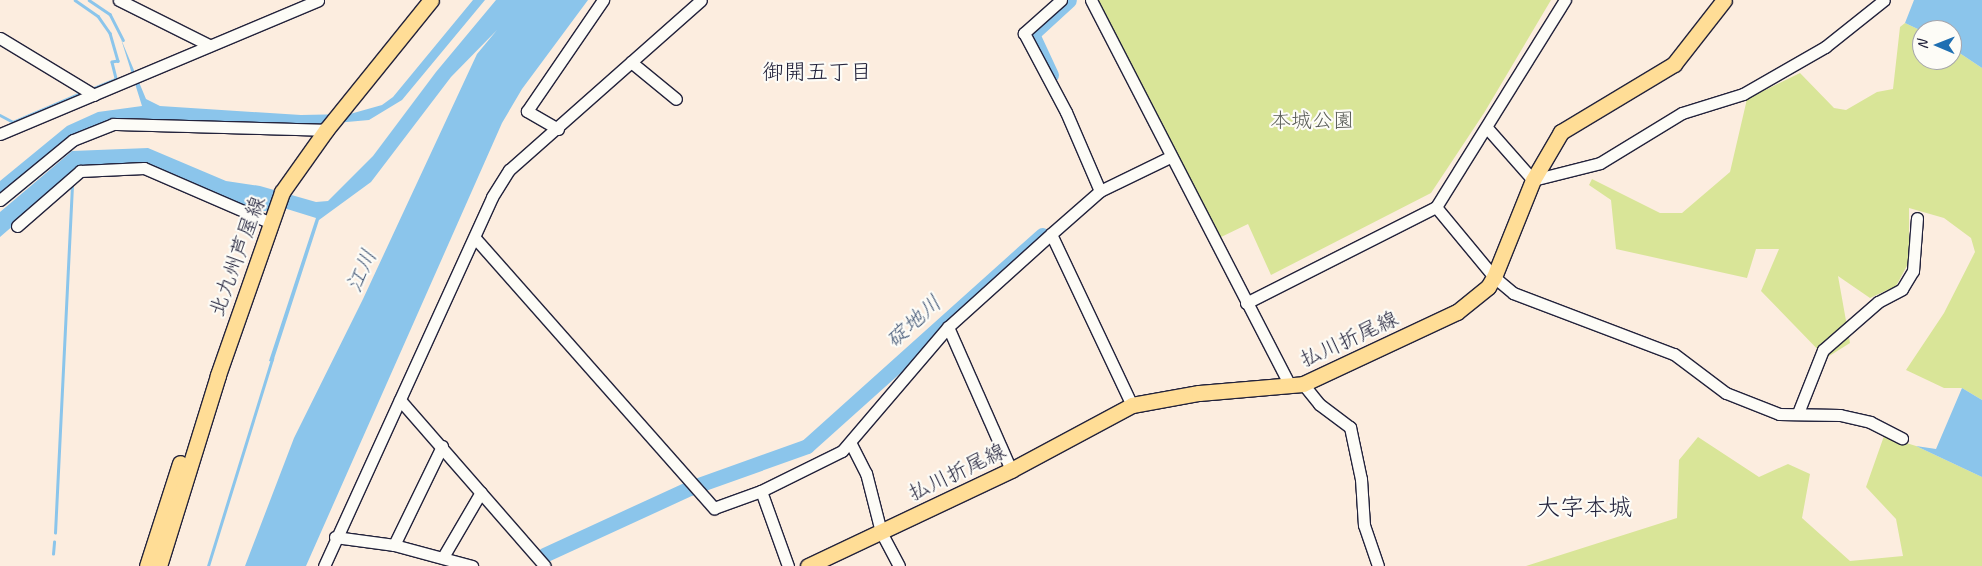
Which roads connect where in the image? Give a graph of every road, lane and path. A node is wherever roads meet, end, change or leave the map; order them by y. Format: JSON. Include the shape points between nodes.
{"nodes":[{"id":1,"x":119,"y":0,"type":"edge"},
{"id":2,"x":318,"y":0,"type":"edge"},
{"id":3,"x":418,"y":0,"type":"edge"},
{"id":4,"x":431,"y":0,"type":"edge"},
{"id":5,"x":603,"y":0,"type":"edge"},
{"id":6,"x":701,"y":0,"type":"edge"},
{"id":7,"x":1061,"y":0,"type":"edge"},
{"id":8,"x":1091,"y":0,"type":"edge"},
{"id":9,"x":1565,"y":0,"type":"edge"},
{"id":10,"x":1724,"y":0,"type":"edge"},
{"id":11,"x":1884,"y":0,"type":"edge"},
{"id":12,"x":0,"y":38,"type":"edge"},
{"id":13,"x":209,"y":45,"type":"junction"},
{"id":14,"x":631,"y":62,"type":"junction"},
{"id":15,"x":94,"y":95,"type":"junction"},
{"id":16,"x":676,"y":99,"type":"dead end"},
{"id":17,"x":558,"y":129,"type":"junction"},
{"id":18,"x":1488,"y":129,"type":"junction"},
{"id":19,"x":320,"y":131,"type":"junction"},
{"id":20,"x":0,"y":134,"type":"edge"},
{"id":21,"x":1170,"y":157,"type":"junction"},
{"id":22,"x":1533,"y":180,"type":"junction"},
{"id":23,"x":1100,"y":190,"type":"junction"},
{"id":24,"x":0,"y":200,"type":"edge"},
{"id":25,"x":1436,"y":207,"type":"junction"},
{"id":26,"x":1917,"y":218,"type":"dead end"},
{"id":27,"x":265,"y":219,"type":"junction"},
{"id":28,"x":17,"y":226,"type":"dead end"},
{"id":29,"x":1051,"y":234,"type":"junction"},
{"id":30,"x":475,"y":238,"type":"junction"},
{"id":31,"x":1494,"y":277,"type":"junction"},
{"id":32,"x":1246,"y":303,"type":"junction"},
{"id":33,"x":948,"y":327,"type":"junction"},
{"id":34,"x":1297,"y":385,"type":"junction"},
{"id":35,"x":400,"y":400,"type":"junction"},
{"id":36,"x":1132,"y":405,"type":"junction"},
{"id":37,"x":1798,"y":413,"type":"junction"},
{"id":38,"x":1902,"y":438,"type":"dead end"},
{"id":39,"x":851,"y":444,"type":"junction"},
{"id":40,"x":442,"y":446,"type":"junction"},
{"id":41,"x":1011,"y":470,"type":"junction"},
{"id":42,"x":761,"y":491,"type":"junction"},
{"id":43,"x":481,"y":492,"type":"junction"},
{"id":44,"x":881,"y":532,"type":"junction"},
{"id":45,"x":335,"y":537,"type":"junction"},
{"id":46,"x":394,"y":545,"type":"junction"},
{"id":47,"x":443,"y":557,"type":"junction"},
{"id":48,"x":147,"y":566,"type":"edge"},
{"id":49,"x":159,"y":566,"type":"edge"},
{"id":50,"x":324,"y":566,"type":"edge"},
{"id":51,"x":472,"y":566,"type":"edge"},
{"id":52,"x":544,"y":566,"type":"edge"},
{"id":53,"x":788,"y":566,"type":"edge"},
{"id":54,"x":808,"y":566,"type":"edge"},
{"id":55,"x":900,"y":566,"type":"edge"},
{"id":56,"x":1378,"y":566,"type":"edge"}],
"edges":[{"from":1,"to":13,"type":"street"},
{"from":2,"to":13,"type":"street"},
{"from":3,"to":19,"type":"main road","name":"北九州芦屋線"},
{"from":4,"to":19,"type":"main road","name":"北九州芦屋線"},
{"from":5,"to":17,"type":"street","via":[[527,111]]},
{"from":6,"to":14,"type":"street"},
{"from":7,"to":23,"type":"street","via":[[1024,33],[1066,112]]},
{"from":8,"to":21,"type":"street"},
{"from":9,"to":18,"type":"street"},
{"from":10,"to":22,"type":"main road","name":"払川折尾線","via":[[1674,64],[1561,132]]},
{"from":11,"to":22,"type":"street","via":[[1825,47],[1743,94],[1682,114],[1600,163]]},
{"from":12,"to":15,"type":"street"},
{"from":13,"to":15,"type":"street"},
{"from":14,"to":16,"type":"street"},
{"from":14,"to":17,"type":"street"},
{"from":15,"to":20,"type":"street"},
{"from":17,"to":30,"type":"street","via":[[509,170],[492,197]]},
{"from":18,"to":22,"type":"street"},
{"from":18,"to":25,"type":"street"},
{"from":19,"to":24,"type":"street","via":[[142,122],[113,124],[73,140]]},
{"from":19,"to":27,"type":"main road","name":"北九州芦屋線","via":[[278,190]]},
{"from":21,"to":23,"type":"street"},
{"from":21,"to":32,"type":"street"},
{"from":22,"to":31,"type":"main road","name":"払川折尾線"},
{"from":23,"to":29,"type":"street"},
{"from":25,"to":31,"type":"street"},
{"from":25,"to":32,"type":"street"},
{"from":26,"to":37,"type":"street","via":[[1913,272],[1902,289],[1878,302],[1823,350]]},
{"from":27,"to":28,"type":"street","via":[[144,168],[80,171]]},
{"from":27,"to":48,"type":"main road","name":"北九州芦屋線"},
{"from":27,"to":49,"type":"main road","name":"北九州芦屋線"},
{"from":29,"to":33,"type":"street"},
{"from":29,"to":36,"type":"street"},
{"from":30,"to":35,"type":"street"},
{"from":30,"to":42,"type":"street","via":[[706,504],[714,508]]},
{"from":31,"to":34,"type":"main road","name":"払川折尾線","via":[[1488,287],[1458,312]]},
{"from":31,"to":37,"type":"street","via":[[1513,293],[1674,354],[1726,393],[1779,414]]},
{"from":32,"to":34,"type":"street"},
{"from":33,"to":39,"type":"street"},
{"from":33,"to":41,"type":"street"},
{"from":34,"to":36,"type":"main road","name":"払川折尾線","via":[[1199,393]]},
{"from":34,"to":56,"type":"street","via":[[1350,427],[1361,480],[1364,525]]},
{"from":35,"to":40,"type":"street"},
{"from":35,"to":45,"type":"street"},
{"from":36,"to":41,"type":"main road","name":"払川折尾線"},
{"from":37,"to":38,"type":"street","via":[[1870,422]]},
{"from":39,"to":42,"type":"street","via":[[828,461]]},
{"from":39,"to":44,"type":"street","via":[[866,473]]},
{"from":40,"to":43,"type":"street"},
{"from":40,"to":46,"type":"street"},
{"from":41,"to":44,"type":"main road","name":"払川折尾線"},
{"from":42,"to":53,"type":"street"},
{"from":43,"to":47,"type":"street"},
{"from":43,"to":52,"type":"street"},
{"from":44,"to":54,"type":"main road","name":"払川折尾線"},
{"from":44,"to":55,"type":"street"},
{"from":45,"to":46,"type":"street"},
{"from":45,"to":50,"type":"street"},
{"from":46,"to":47,"type":"street"},
{"from":47,"to":51,"type":"street"}]}
